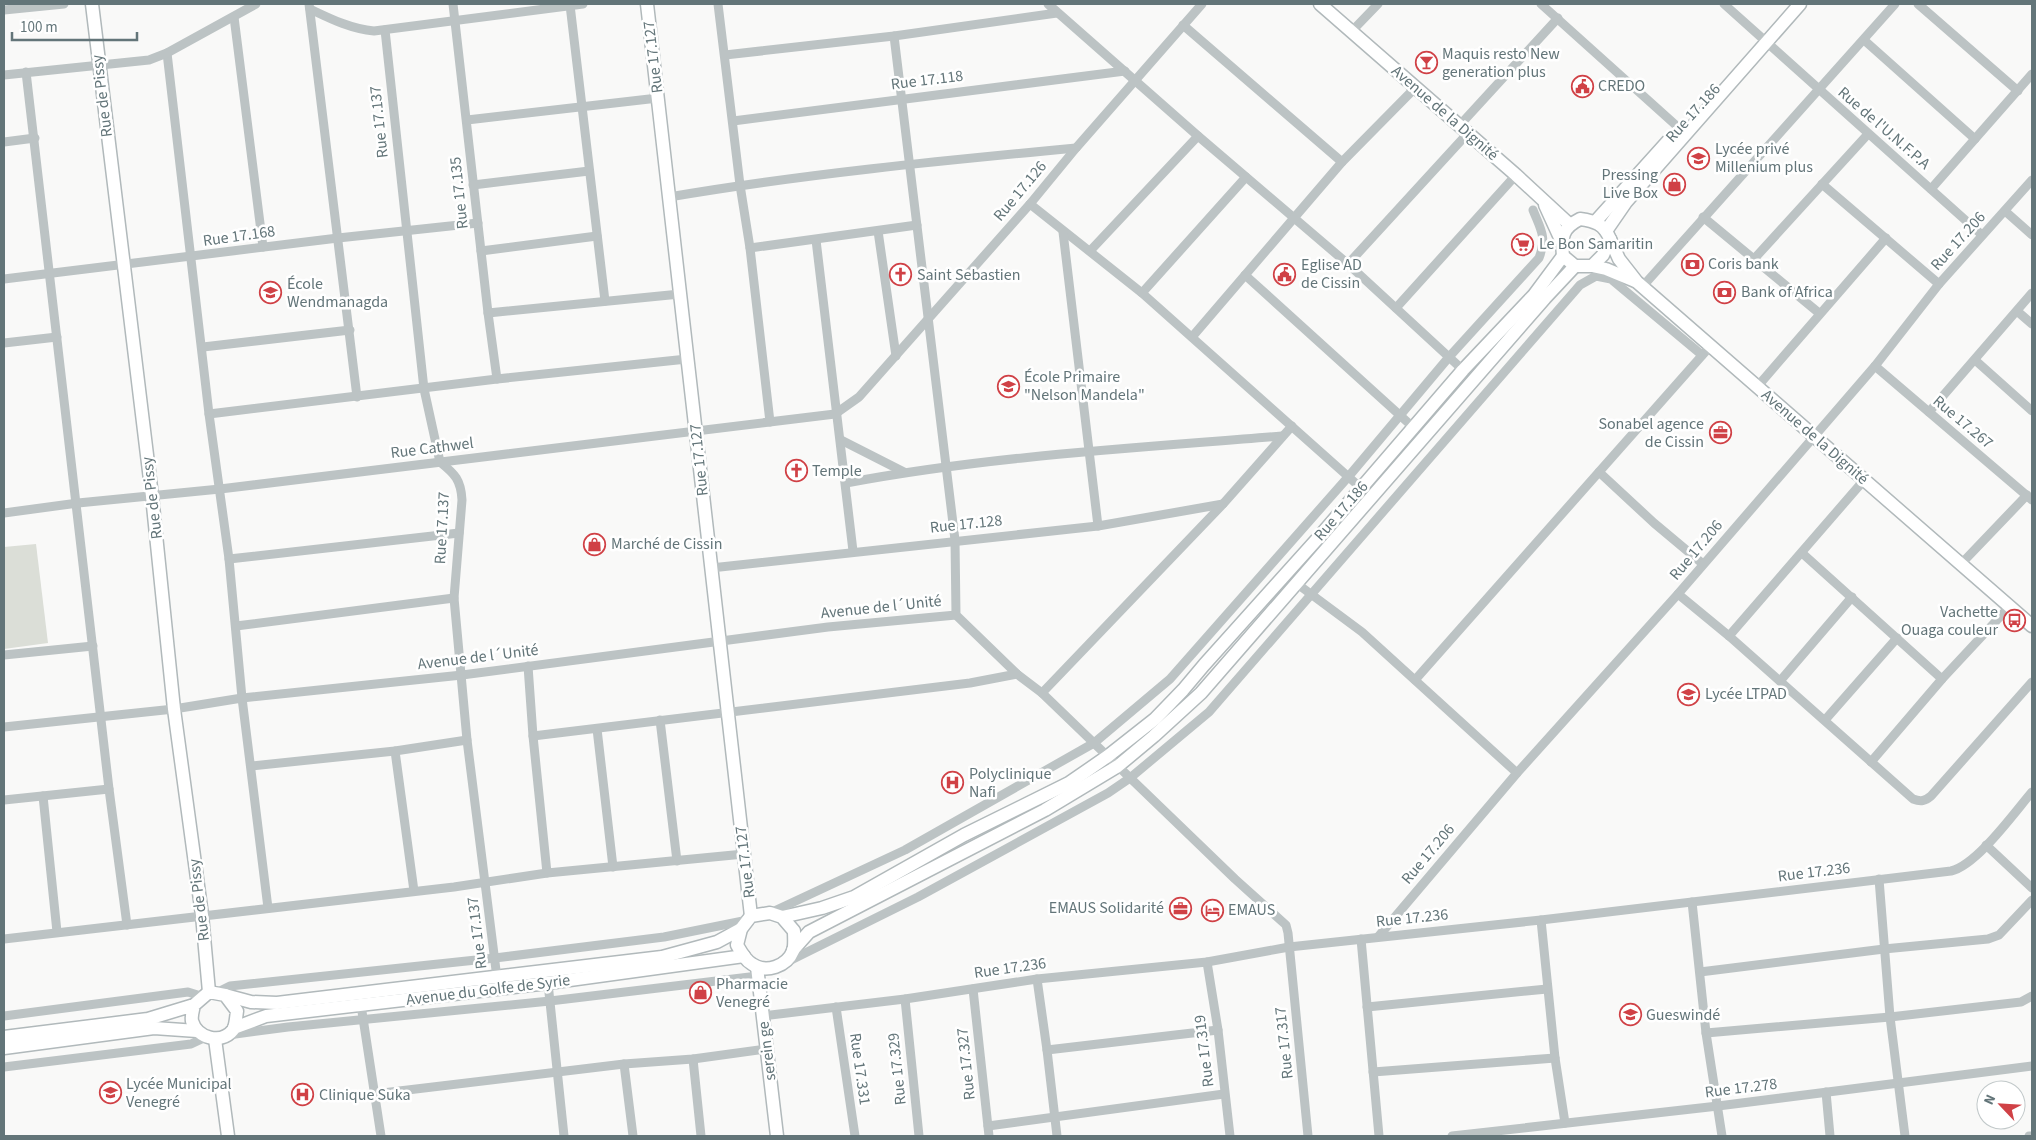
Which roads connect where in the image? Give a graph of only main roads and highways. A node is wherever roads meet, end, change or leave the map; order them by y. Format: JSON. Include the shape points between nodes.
{"nodes":[{"id":1,"x":92,"y":4,"type":"edge"},
{"id":2,"x":647,"y":4,"type":"edge"},
{"id":3,"x":1320,"y":4,"type":"edge"},
{"id":4,"x":1789,"y":4,"type":"edge"},
{"id":5,"x":1800,"y":4,"type":"edge"},
{"id":6,"x":1764,"y":38,"type":"junction"},
{"id":7,"x":1542,"y":198,"type":"junction"},
{"id":8,"x":1596,"y":221,"type":"junction"},
{"id":9,"x":1569,"y":224,"type":"junction"},
{"id":10,"x":1608,"y":235,"type":"junction"},
{"id":11,"x":1561,"y":240,"type":"junction"},
{"id":12,"x":1563,"y":256,"type":"junction"},
{"id":13,"x":1575,"y":266,"type":"junction"},
{"id":14,"x":1592,"y":266,"type":"junction"},
{"id":15,"x":1640,"y":284,"type":"junction"},
{"id":16,"x":2032,"y":626,"type":"edge"},
{"id":17,"x":776,"y":915,"type":"junction"},
{"id":18,"x":746,"y":922,"type":"junction"},
{"id":19,"x":793,"y":950,"type":"junction"},
{"id":20,"x":744,"y":956,"type":"junction"},
{"id":21,"x":758,"y":971,"type":"junction"},
{"id":22,"x":210,"y":997,"type":"junction"},
{"id":23,"x":231,"y":1032,"type":"junction"},
{"id":24,"x":206,"y":1036,"type":"junction"},
{"id":25,"x":4,"y":1038,"type":"edge"},
{"id":26,"x":4,"y":1048,"type":"edge"},
{"id":27,"x":228,"y":1136,"type":"edge"},
{"id":28,"x":777,"y":1136,"type":"edge"}],
"edges":[{"from":1,"to":22,"type":"main road","name":"Rue de Pissy"},
{"from":2,"to":18,"type":"main road","name":"Rue 17.127","via":[[744,854]]},
{"from":3,"to":7,"type":"main road","name":"Avenue de la Dignité"},
{"from":4,"to":6,"type":"main road","name":"Rue 17.186"},
{"from":5,"to":6,"type":"main road"},
{"from":6,"to":8,"type":"main road","name":"Rue 17.186"},
{"from":6,"to":10,"type":"main road","via":[[1626,202]]},
{"from":7,"to":9,"type":"main road","name":"Avenue de la Dignité"},
{"from":7,"to":11,"type":"main road"},
{"from":8,"to":9,"type":"main road","via":[[1580,219]]},
{"from":8,"to":10,"type":"main road"},
{"from":9,"to":11,"type":"main road"},
{"from":10,"to":14,"type":"main road","via":[[1603,255]]},
{"from":10,"to":15,"type":"main road","name":"Avenue de la Dignité","via":[[1619,260]]},
{"from":11,"to":12,"type":"main road"},
{"from":12,"to":13,"type":"main road"},
{"from":12,"to":17,"type":"main road","name":"Rue 17.186","via":[[1534,295],[1463,370],[1155,720],[1069,783],[964,834],[854,897],[822,908]]},
{"from":13,"to":14,"type":"main road"},
{"from":13,"to":19,"type":"main road","via":[[1201,693],[1154,736],[1118,766],[1045,810],[810,932]]},
{"from":14,"to":15,"type":"main road"},
{"from":15,"to":16,"type":"main road","name":"Avenue de la Dignité","via":[[1706,350],[1757,387]]},
{"from":17,"to":18,"type":"main road"},
{"from":17,"to":19,"type":"main road","via":[[794,931]]},
{"from":18,"to":20,"type":"main road","via":[[737,945]]},
{"from":18,"to":22,"type":"main road","via":[[717,942],[662,957],[277,1003]]},
{"from":19,"to":21,"type":"main road","via":[[785,963]]},
{"from":20,"to":21,"type":"main road"},
{"from":20,"to":23,"type":"main road","name":"Avenue du Golfe de Syrie","via":[[266,1016]]},
{"from":21,"to":28,"type":"main road","name":"serein ge"},
{"from":22,"to":23,"type":"main road","via":[[237,1011]]},
{"from":22,"to":24,"type":"main road","name":"Rue de Pissy","via":[[192,1019]]},
{"from":22,"to":25,"type":"main road","via":[[148,1019]]},
{"from":23,"to":24,"type":"main road","name":"Avenue du Golfe de Syrie"},
{"from":24,"to":26,"type":"main road","via":[[154,1028]]},
{"from":24,"to":27,"type":"main road"}]}
